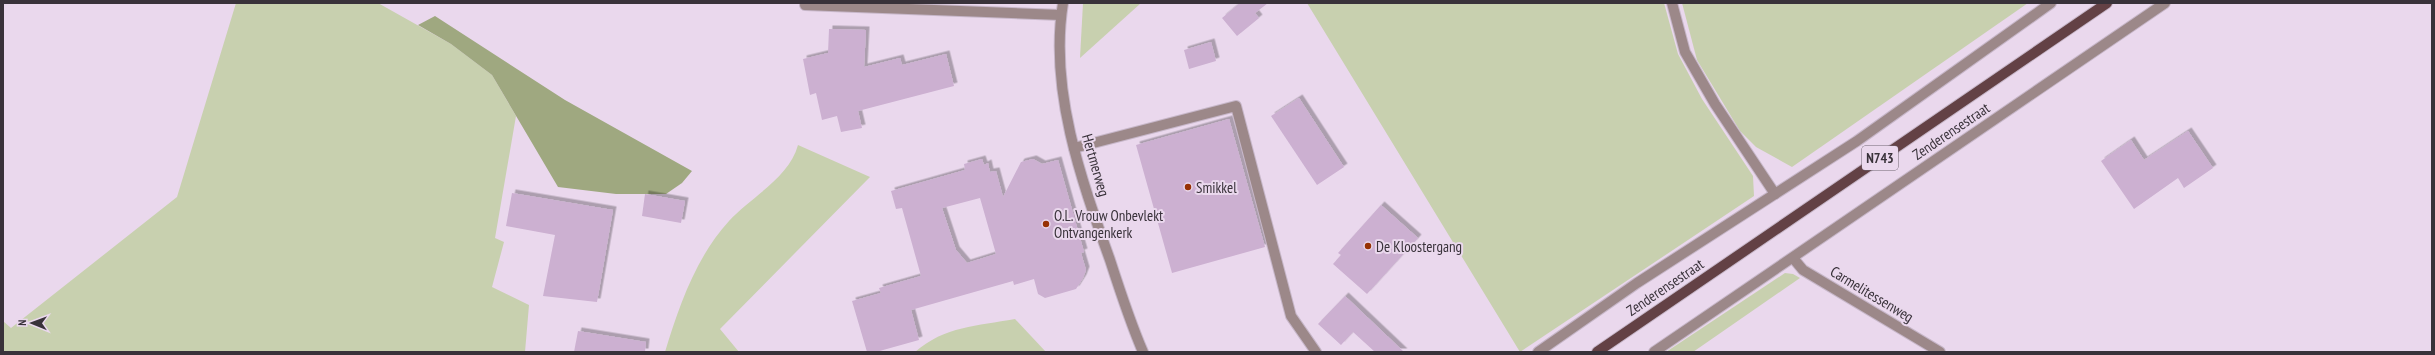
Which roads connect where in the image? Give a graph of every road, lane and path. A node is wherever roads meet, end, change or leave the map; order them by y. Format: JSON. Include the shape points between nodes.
{"nodes":[{"id":1,"x":1063,"y":3,"type":"edge"},
{"id":2,"x":1672,"y":3,"type":"edge"},
{"id":3,"x":2051,"y":3,"type":"edge"},
{"id":4,"x":2107,"y":3,"type":"edge"},
{"id":5,"x":2165,"y":3,"type":"edge"},
{"id":6,"x":805,"y":5,"type":"dead end"},
{"id":7,"x":1061,"y":15,"type":"junction"},
{"id":8,"x":1074,"y":148,"type":"junction"},
{"id":9,"x":1775,"y":194,"type":"junction"},
{"id":10,"x":1793,"y":258,"type":"junction"},
{"id":11,"x":1142,"y":352,"type":"edge"},
{"id":12,"x":1316,"y":352,"type":"edge"},
{"id":13,"x":1538,"y":352,"type":"edge"},
{"id":14,"x":1597,"y":352,"type":"edge"},
{"id":15,"x":1654,"y":352,"type":"edge"},
{"id":16,"x":1940,"y":352,"type":"edge"}],
"edges":[{"from":1,"to":7,"type":"street","name":"Hertmerweg"},
{"from":2,"to":9,"type":"street","via":[[1685,52],[1715,104]]},
{"from":3,"to":9,"type":"street","name":"Zenderensestraat","via":[[1857,141]]},
{"from":4,"to":14,"type":"main road","name":"Zenderensestraat","number":"N743"},
{"from":5,"to":10,"type":"street","name":"Zenderensestraat"},
{"from":6,"to":7,"type":"street"},
{"from":7,"to":8,"type":"street","name":"Hertmerweg","via":[[1063,93]]},
{"from":8,"to":11,"type":"street","name":"Hertmerweg"},
{"from":8,"to":12,"type":"street","via":[[1236,106],[1291,316]]},
{"from":9,"to":13,"type":"street","name":"Zenderensestraat"},
{"from":10,"to":15,"type":"street","name":"Zenderensestraat"},
{"from":10,"to":16,"type":"street","name":"Carmelitessenweg","via":[[1803,270]]}]}
